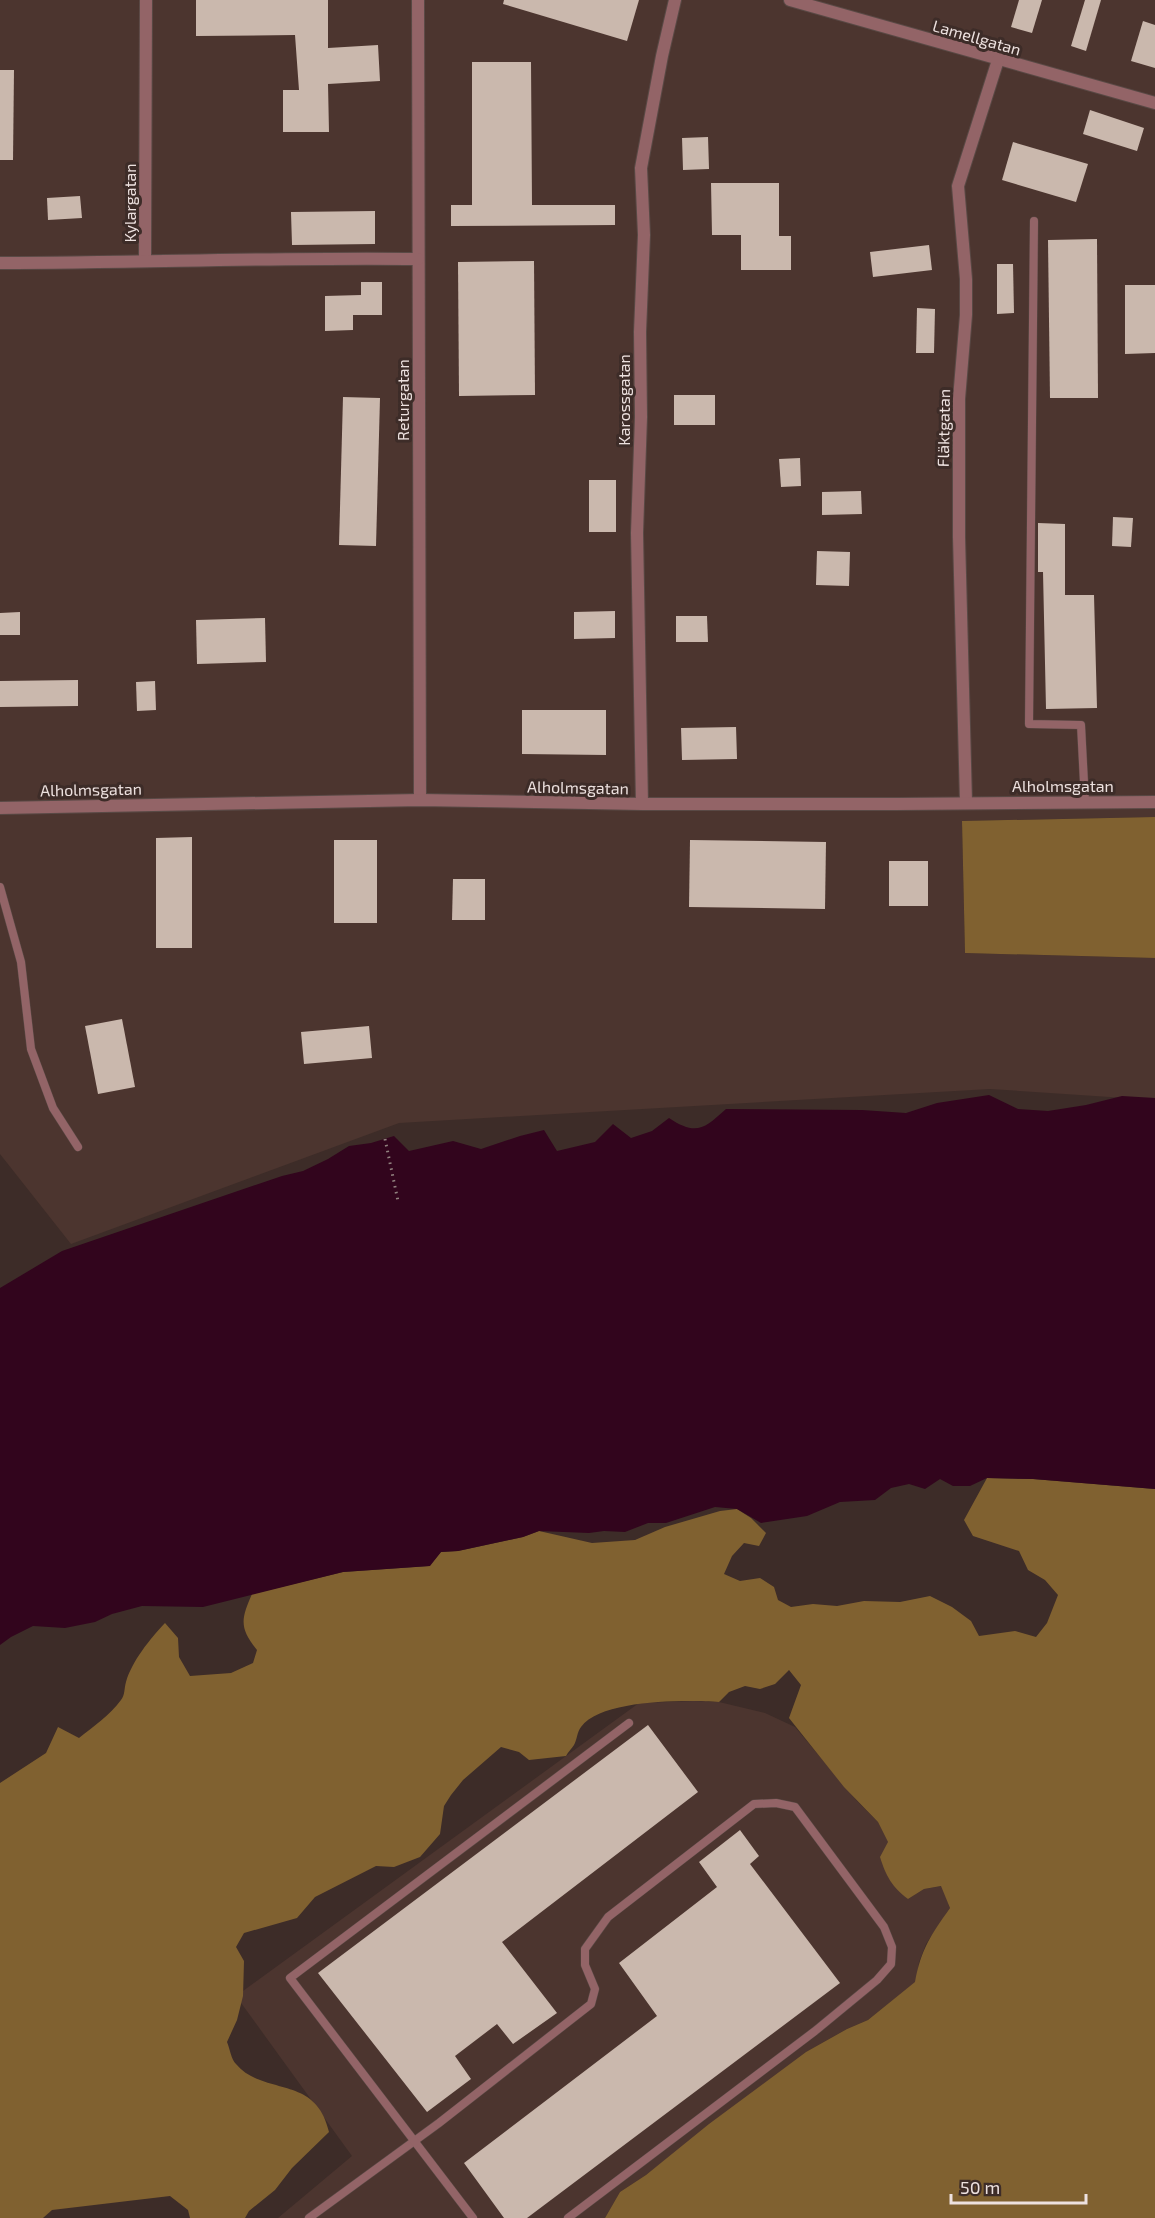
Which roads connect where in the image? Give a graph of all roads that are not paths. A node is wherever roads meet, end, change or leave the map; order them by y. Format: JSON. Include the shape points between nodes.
{"nodes":[{"id":1,"x":146,"y":0,"type":"edge"},
{"id":2,"x":418,"y":0,"type":"edge"},
{"id":3,"x":675,"y":0,"type":"edge"},
{"id":4,"x":790,"y":0,"type":"edge"},
{"id":5,"x":998,"y":60,"type":"junction"},
{"id":6,"x":1155,"y":103,"type":"edge"},
{"id":7,"x":1034,"y":221,"type":"dead end"},
{"id":8,"x":145,"y":260,"type":"junction"},
{"id":9,"x":418,"y":260,"type":"junction"},
{"id":10,"x":0,"y":263,"type":"edge"},
{"id":11,"x":420,"y":800,"type":"junction"},
{"id":12,"x":966,"y":802,"type":"junction"},
{"id":13,"x":1086,"y":802,"type":"junction"},
{"id":14,"x":1155,"y":802,"type":"edge"},
{"id":15,"x":642,"y":804,"type":"junction"},
{"id":16,"x":0,"y":808,"type":"edge"},
{"id":17,"x":0,"y":887,"type":"edge"},
{"id":18,"x":78,"y":1147,"type":"dead end"},
{"id":19,"x":629,"y":1723,"type":"dead end"},
{"id":20,"x":415,"y":2140,"type":"junction"},
{"id":21,"x":314,"y":2217,"type":"edge"},
{"id":22,"x":473,"y":2218,"type":"edge"},
{"id":23,"x":568,"y":2218,"type":"edge"}],
"edges":[{"from":1,"to":8,"type":"street","name":"Kylargatan"},
{"from":2,"to":9,"type":"street","name":"Returgatan"},
{"from":3,"to":15,"type":"street","name":"Karossgatan","via":[[641,168],[644,235],[637,533]]},
{"from":4,"to":5,"type":"street","name":"Lamellgatan"},
{"from":5,"to":6,"type":"street","name":"Lamellgatan"},
{"from":5,"to":12,"type":"street","name":"Fläktgatan","via":[[958,186],[966,279],[959,422]]},
{"from":7,"to":13,"type":"lane","via":[[1029,724],[1081,725]]},
{"from":8,"to":9,"type":"street"},
{"from":8,"to":10,"type":"street","name":"Kylargatan"},
{"from":9,"to":11,"type":"street","name":"Returgatan"},
{"from":11,"to":15,"type":"street","name":"Alholmsgatan"},
{"from":11,"to":16,"type":"street","name":"Alholmsgatan"},
{"from":12,"to":13,"type":"street","name":"Alholmsgatan"},
{"from":12,"to":15,"type":"street","name":"Alholmsgatan"},
{"from":13,"to":14,"type":"street","name":"Alholmsgatan"},
{"from":17,"to":18,"type":"lane","via":[[21,962],[32,1049],[53,1108]]},
{"from":19,"to":20,"type":"lane","via":[[290,1978]]},
{"from":20,"to":21,"type":"lane"},
{"from":20,"to":22,"type":"lane"},
{"from":20,"to":23,"type":"lane","via":[[591,2004],[595,1989],[585,1965],[585,1948],[608,1917],[754,1804],[795,1807],[884,1927],[892,1947],[891,1964],[815,2031]]}]}
